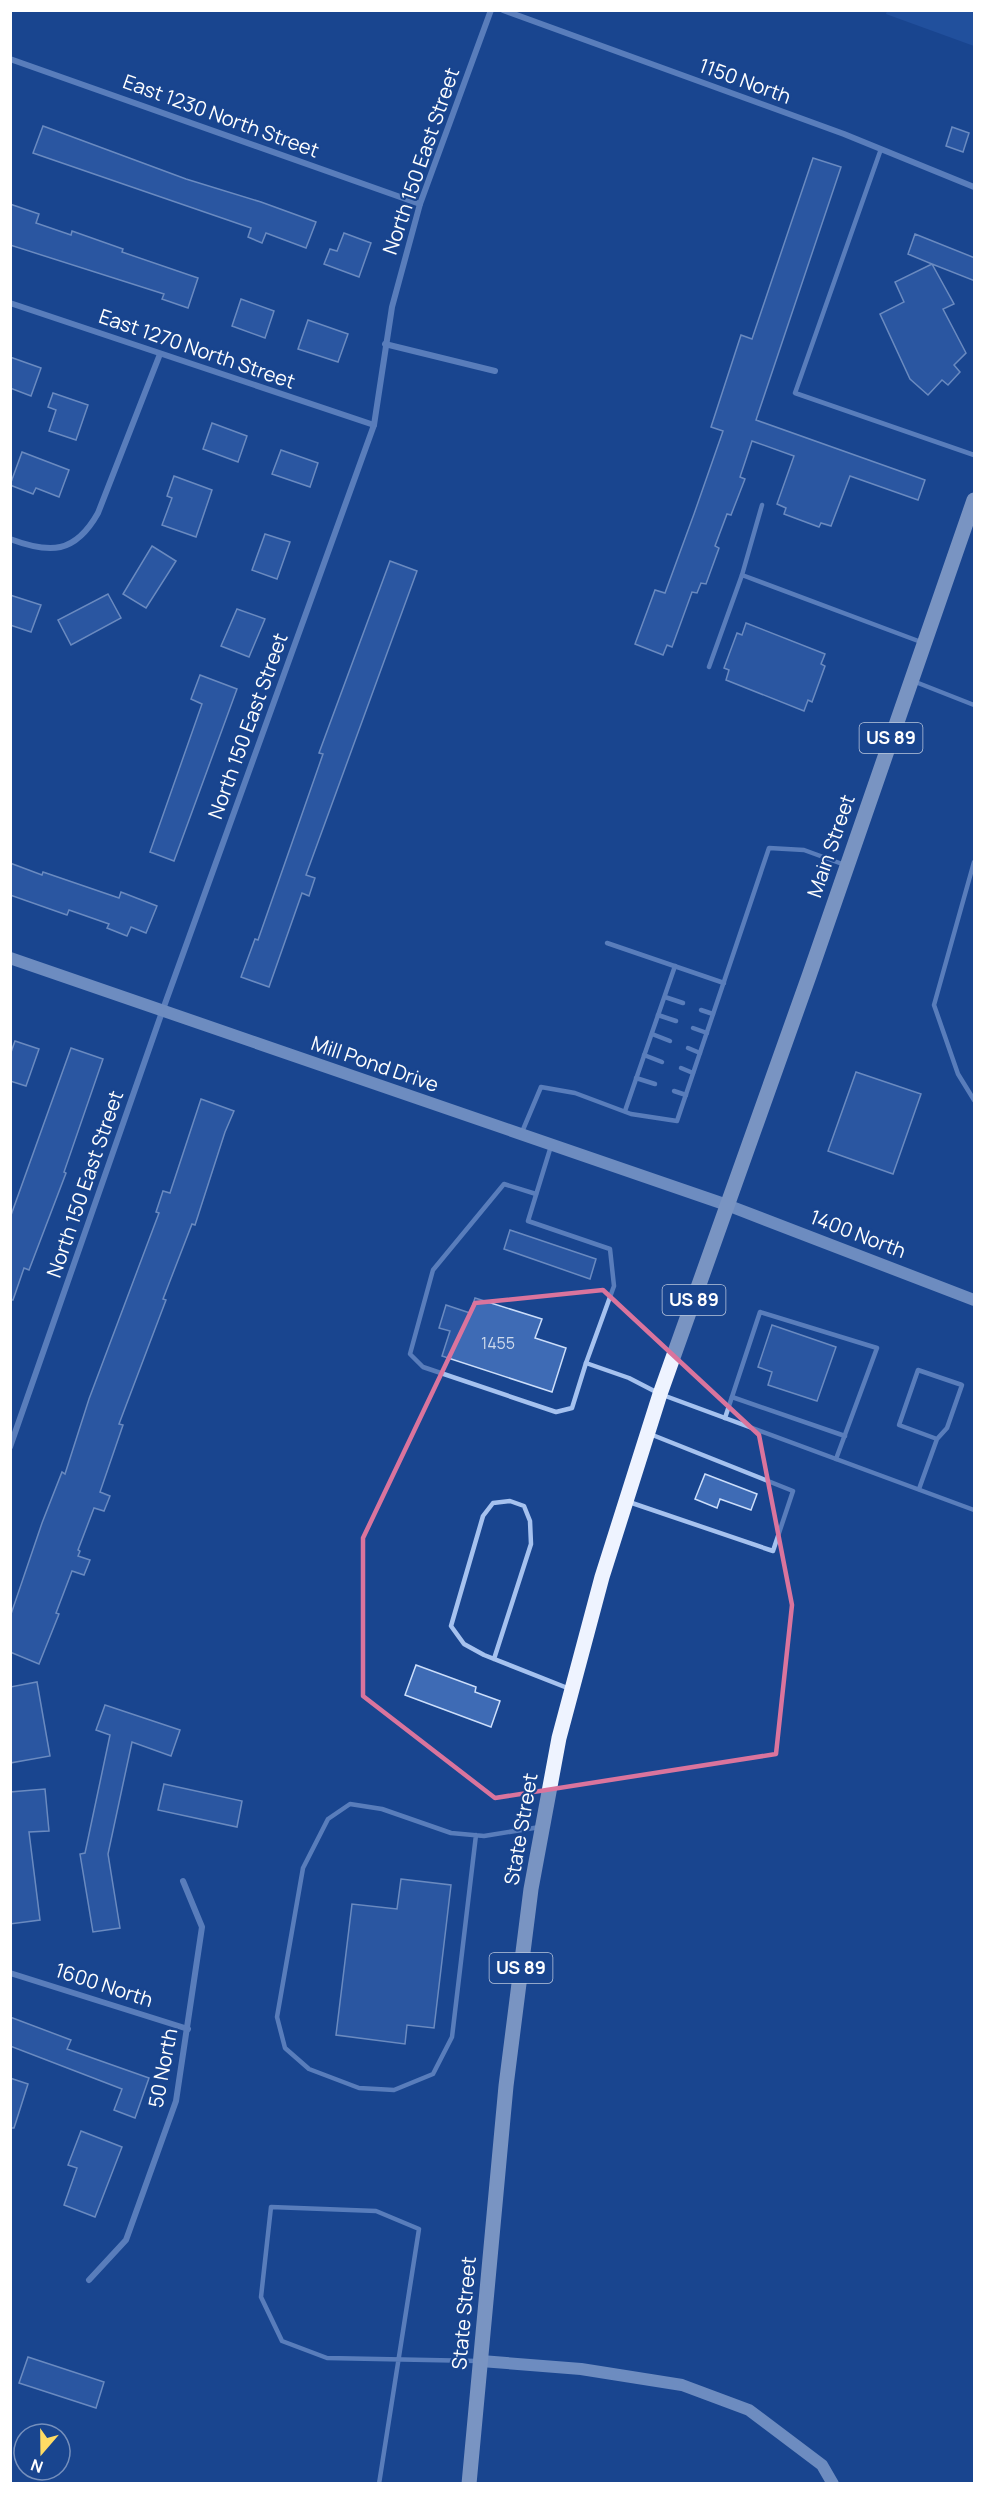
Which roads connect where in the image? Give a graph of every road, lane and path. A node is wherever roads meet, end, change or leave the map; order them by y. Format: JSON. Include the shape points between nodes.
{"nodes":[{"id":1,"x":491,"y":10,"type":"edge"},
{"id":2,"x":503,"y":10,"type":"edge"},
{"id":3,"x":10,"y":59,"type":"edge"},
{"id":4,"x":881,"y":149,"type":"junction"},
{"id":5,"x":975,"y":187,"type":"edge"},
{"id":6,"x":420,"y":204,"type":"junction"},
{"id":7,"x":10,"y":303,"type":"edge"},
{"id":8,"x":385,"y":344,"type":"junction"},
{"id":9,"x":159,"y":354,"type":"junction"},
{"id":10,"x":495,"y":371,"type":"dead end"},
{"id":11,"x":374,"y":425,"type":"junction"},
{"id":12,"x":975,"y":455,"type":"edge"},
{"id":13,"x":975,"y":500,"type":"edge"},
{"id":14,"x":762,"y":505,"type":"dead end"},
{"id":15,"x":10,"y":539,"type":"edge"},
{"id":16,"x":742,"y":575,"type":"junction"},
{"id":17,"x":924,"y":643,"type":"junction"},
{"id":18,"x":709,"y":667,"type":"dead end"},
{"id":19,"x":910,"y":680,"type":"junction"},
{"id":20,"x":975,"y":705,"type":"edge"},
{"id":21,"x":975,"y":862,"type":"edge"},
{"id":22,"x":847,"y":866,"type":"junction"},
{"id":23,"x":607,"y":943,"type":"dead end"},
{"id":24,"x":10,"y":958,"type":"edge"},
{"id":25,"x":675,"y":966,"type":"junction"},
{"id":26,"x":724,"y":983,"type":"junction"},
{"id":27,"x":665,"y":997,"type":"junction"},
{"id":28,"x":683,"y":1003,"type":"dead end"},
{"id":29,"x":701,"y":1010,"type":"dead end"},
{"id":30,"x":162,"y":1012,"type":"junction"},
{"id":31,"x":713,"y":1014,"type":"junction"},
{"id":32,"x":658,"y":1015,"type":"junction"},
{"id":33,"x":676,"y":1021,"type":"dead end"},
{"id":34,"x":693,"y":1028,"type":"dead end"},
{"id":35,"x":707,"y":1033,"type":"junction"},
{"id":36,"x":652,"y":1034,"type":"junction"},
{"id":37,"x":670,"y":1041,"type":"dead end"},
{"id":38,"x":688,"y":1048,"type":"dead end"},
{"id":39,"x":700,"y":1053,"type":"junction"},
{"id":40,"x":644,"y":1055,"type":"junction"},
{"id":41,"x":662,"y":1062,"type":"dead end"},
{"id":42,"x":681,"y":1068,"type":"dead end"},
{"id":43,"x":693,"y":1073,"type":"junction"},
{"id":44,"x":636,"y":1078,"type":"junction"},
{"id":45,"x":655,"y":1084,"type":"dead end"},
{"id":46,"x":674,"y":1091,"type":"dead end"},
{"id":47,"x":686,"y":1095,"type":"junction"},
{"id":48,"x":975,"y":1100,"type":"edge"},
{"id":49,"x":625,"y":1111,"type":"junction"},
{"id":50,"x":521,"y":1135,"type":"junction"},
{"id":51,"x":551,"y":1145,"type":"junction"},
{"id":52,"x":536,"y":1194,"type":"junction"},
{"id":53,"x":727,"y":1205,"type":"junction"},
{"id":54,"x":975,"y":1300,"type":"edge"},
{"id":55,"x":586,"y":1363,"type":"junction"},
{"id":56,"x":660,"y":1394,"type":"junction"},
{"id":57,"x":732,"y":1397,"type":"junction"},
{"id":58,"x":725,"y":1418,"type":"junction"},
{"id":59,"x":648,"y":1434,"type":"junction"},
{"id":60,"x":845,"y":1436,"type":"junction"},
{"id":61,"x":937,"y":1439,"type":"junction"},
{"id":62,"x":10,"y":1447,"type":"edge"},
{"id":63,"x":836,"y":1459,"type":"junction"},
{"id":64,"x":919,"y":1490,"type":"junction"},
{"id":65,"x":626,"y":1501,"type":"junction"},
{"id":66,"x":975,"y":1510,"type":"edge"},
{"id":67,"x":494,"y":1659,"type":"junction"},
{"id":68,"x":572,"y":1690,"type":"junction"},
{"id":69,"x":543,"y":1826,"type":"junction"},
{"id":70,"x":476,"y":1835,"type":"junction"},
{"id":71,"x":183,"y":1881,"type":"dead end"},
{"id":72,"x":10,"y":1973,"type":"edge"},
{"id":73,"x":188,"y":2029,"type":"junction"},
{"id":74,"x":89,"y":2280,"type":"dead end"},
{"id":75,"x":399,"y":2360,"type":"junction"},
{"id":76,"x":481,"y":2361,"type":"junction"},
{"id":77,"x":379,"y":2484,"type":"edge"},
{"id":78,"x":469,"y":2484,"type":"edge"},
{"id":79,"x":833,"y":2484,"type":"edge"}],
"edges":[{"from":1,"to":6,"type":"street","name":"North 150 East Street"},
{"from":2,"to":4,"type":"street","name":"1150 North"},
{"from":3,"to":6,"type":"street","name":"East 1230 North Street"},
{"from":4,"to":5,"type":"street","name":"1150 North"},
{"from":4,"to":12,"type":"lane","via":[[795,393]]},
{"from":6,"to":8,"type":"street","name":"North 150 East Street"},
{"from":7,"to":9,"type":"street","name":"East 1270 North Street"},
{"from":8,"to":10,"type":"street"},
{"from":8,"to":11,"type":"street","name":"North 150 East Street"},
{"from":9,"to":11,"type":"street","name":"East 1270 North Street"},
{"from":9,"to":15,"type":"street","via":[[89,529],[57,548],[36,548]]},
{"from":11,"to":30,"type":"street","name":"North 150 East Street"},
{"from":13,"to":17,"type":"main road","name":"Main Street","number":"US 89"},
{"from":14,"to":16,"type":"lane"},
{"from":16,"to":17,"type":"lane"},
{"from":16,"to":18,"type":"lane"},
{"from":17,"to":19,"type":"main road","name":"Main Street","number":"US 89"},
{"from":19,"to":20,"type":"lane"},
{"from":19,"to":22,"type":"main road","name":"Main Street","number":"US 89"},
{"from":21,"to":48,"type":"lane","via":[[934,1005],[958,1074]]},
{"from":22,"to":26,"type":"lane","via":[[804,850],[769,848]]},
{"from":22,"to":53,"type":"main road","name":"Main Street","number":"US 89"},
{"from":23,"to":25,"type":"lane"},
{"from":24,"to":30,"type":"main road","name":"Mill Pond Drive"},
{"from":25,"to":26,"type":"lane"},
{"from":25,"to":27,"type":"lane"},
{"from":26,"to":31,"type":"lane"},
{"from":27,"to":28,"type":"lane"},
{"from":27,"to":32,"type":"lane"},
{"from":29,"to":31,"type":"lane"},
{"from":30,"to":50,"type":"main road","name":"Mill Pond Drive"},
{"from":30,"to":62,"type":"street","name":"North 150 East Street"},
{"from":31,"to":35,"type":"lane"},
{"from":32,"to":33,"type":"lane"},
{"from":32,"to":36,"type":"lane"},
{"from":34,"to":35,"type":"lane"},
{"from":35,"to":39,"type":"lane"},
{"from":36,"to":37,"type":"lane"},
{"from":36,"to":40,"type":"lane"},
{"from":38,"to":39,"type":"lane"},
{"from":39,"to":43,"type":"lane"},
{"from":40,"to":41,"type":"lane"},
{"from":40,"to":44,"type":"lane"},
{"from":42,"to":43,"type":"lane"},
{"from":43,"to":47,"type":"lane"},
{"from":44,"to":45,"type":"lane"},
{"from":44,"to":49,"type":"lane"},
{"from":46,"to":47,"type":"lane"},
{"from":47,"to":49,"type":"lane","via":[[677,1121]]},
{"from":49,"to":50,"type":"lane","via":[[575,1093],[542,1087]]},
{"from":50,"to":51,"type":"main road","name":"Mill Pond Drive"},
{"from":51,"to":52,"type":"lane"},
{"from":51,"to":53,"type":"main road","name":"Mill Pond Drive"},
{"from":52,"to":55,"type":"lane","via":[[528,1221],[610,1249],[614,1286]]},
{"from":52,"to":55,"type":"lane","via":[[504,1184],[433,1270],[410,1354],[423,1367],[556,1412],[572,1408]]},
{"from":53,"to":54,"type":"main road","name":"1400 North"},
{"from":53,"to":56,"type":"main road","name":"State Street","number":"US 89"},
{"from":55,"to":56,"type":"lane"},
{"from":56,"to":58,"type":"lane"},
{"from":56,"to":59,"type":"main road","name":"State Street","number":"US 89"},
{"from":57,"to":58,"type":"lane"},
{"from":57,"to":60,"type":"lane"},
{"from":57,"to":60,"type":"lane","via":[[760,1312],[878,1348]]},
{"from":58,"to":63,"type":"lane"},
{"from":59,"to":65,"type":"main road","name":"State Street","number":"US 89"},
{"from":59,"to":65,"type":"lane","via":[[793,1491],[773,1551]]},
{"from":60,"to":63,"type":"lane"},
{"from":61,"to":61,"type":"lane","via":[[947,1428],[962,1385],[918,1370],[899,1425]]},
{"from":61,"to":64,"type":"lane"},
{"from":63,"to":64,"type":"lane"},
{"from":64,"to":66,"type":"lane"},
{"from":65,"to":68,"type":"main road","name":"State Street","number":"US 89"},
{"from":67,"to":67,"type":"lane","via":[[464,1644],[451,1626],[483,1516],[493,1503],[510,1501],[524,1506],[530,1521],[531,1544]]},
{"from":67,"to":68,"type":"lane"},
{"from":68,"to":69,"type":"main road","name":"State Street","number":"US 89"},
{"from":69,"to":70,"type":"lane"},
{"from":69,"to":76,"type":"main road","name":"State Street","number":"US 89","via":[[531,1889],[506,2086]]},
{"from":70,"to":70,"type":"lane","via":[[451,1833],[381,1809],[350,1804],[328,1819],[303,1868],[277,2017],[285,2048],[309,2069],[359,2088],[394,2090],[433,2074],[452,2037]]},
{"from":71,"to":73,"type":"street","name":"50 North","via":[[202,1927]]},
{"from":72,"to":73,"type":"street","name":"1600 North"},
{"from":73,"to":74,"type":"street","name":"50 North","via":[[176,2101],[126,2240]]},
{"from":75,"to":75,"type":"lane","via":[[327,2358],[282,2341],[261,2297],[271,2207],[376,2211],[419,2229]]},
{"from":75,"to":76,"type":"lane"},
{"from":75,"to":77,"type":"lane"},
{"from":76,"to":78,"type":"main road","name":"State Street","number":"US 89"},
{"from":76,"to":79,"type":"main road","via":[[581,2369],[682,2385],[749,2409],[822,2465]]}]}
